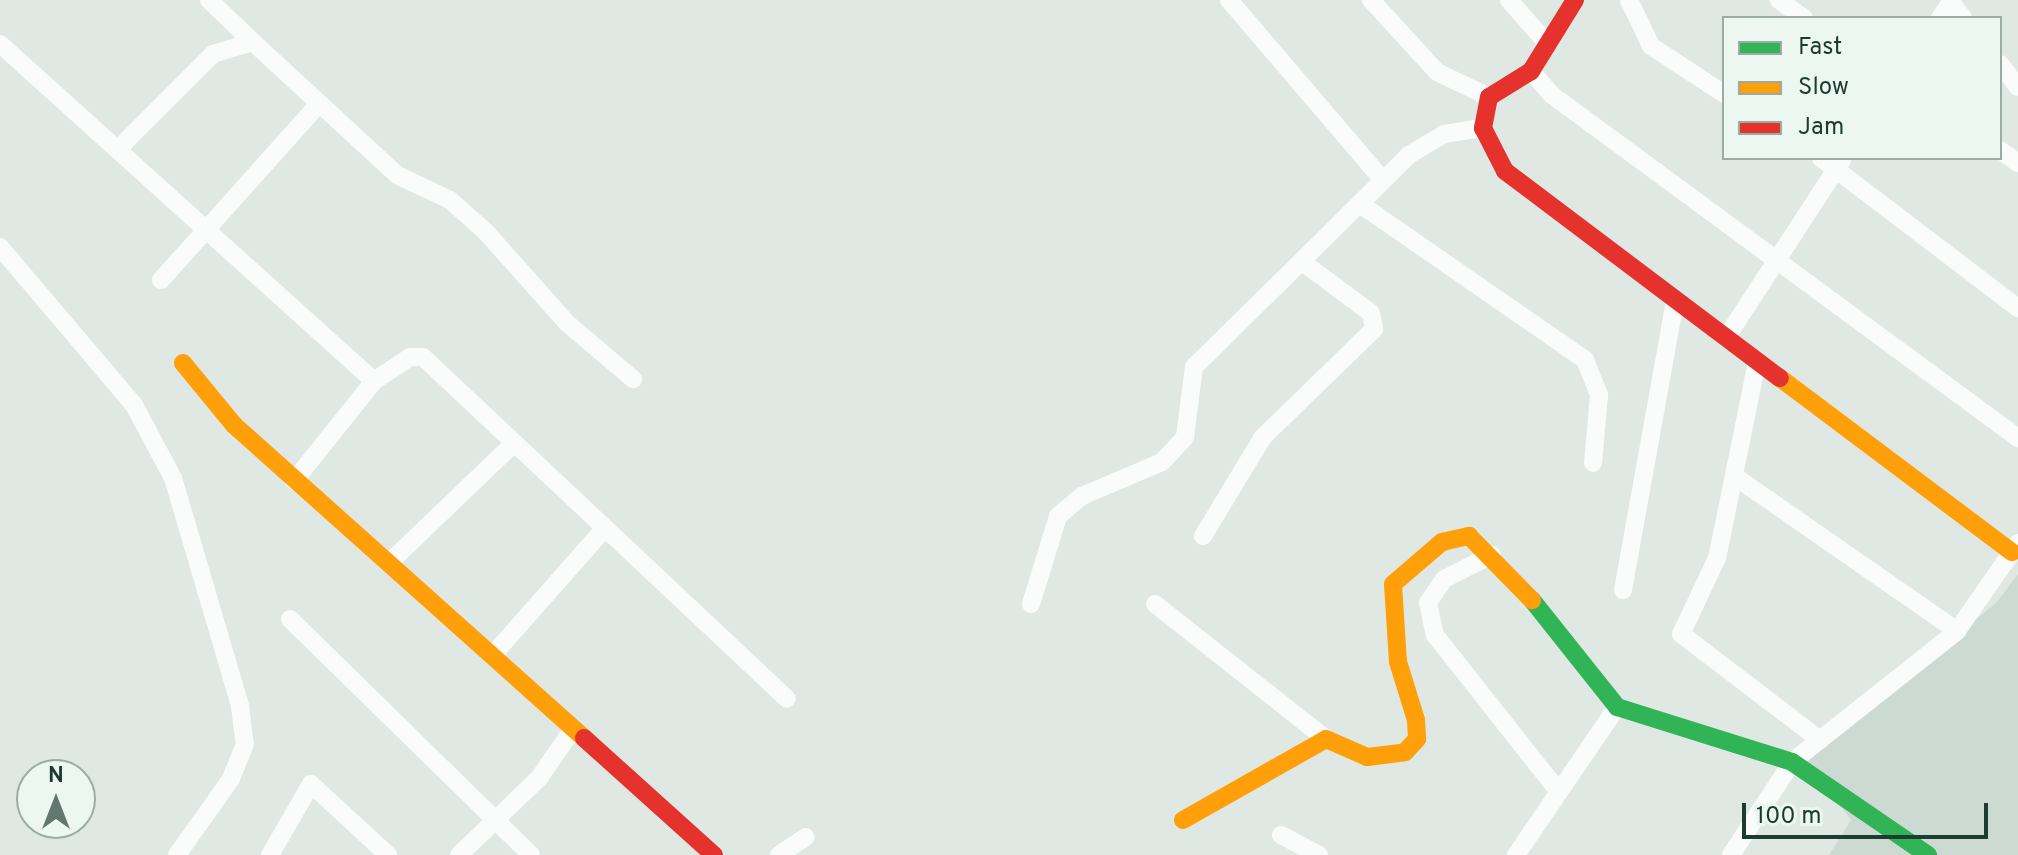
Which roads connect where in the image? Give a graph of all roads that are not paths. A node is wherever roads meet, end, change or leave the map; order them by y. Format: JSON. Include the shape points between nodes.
{"nodes":[{"id":1,"x":209,"y":0,"type":"edge"},
{"id":2,"x":1229,"y":0,"type":"edge"},
{"id":3,"x":1371,"y":0,"type":"edge"},
{"id":4,"x":1509,"y":0,"type":"edge"},
{"id":5,"x":1575,"y":0,"type":"edge"},
{"id":6,"x":1629,"y":0,"type":"edge"},
{"id":7,"x":1779,"y":0,"type":"edge"},
{"id":8,"x":1801,"y":16,"type":"edge"},
{"id":9,"x":1544,"y":40,"type":"junction"},
{"id":10,"x":253,"y":42,"type":"junction"},
{"id":11,"x":0,"y":44,"type":"edge"},
{"id":12,"x":2002,"y":67,"type":"edge"},
{"id":13,"x":1531,"y":71,"type":"junction"},
{"id":14,"x":2018,"y":87,"type":"edge"},
{"id":15,"x":1722,"y":93,"type":"edge"},
{"id":16,"x":1489,"y":97,"type":"junction"},
{"id":17,"x":319,"y":104,"type":"junction"},
{"id":18,"x":1483,"y":128,"type":"junction"},
{"id":19,"x":121,"y":146,"type":"junction"},
{"id":20,"x":1834,"y":161,"type":"edge"},
{"id":21,"x":1383,"y":180,"type":"junction"},
{"id":22,"x":1360,"y":204,"type":"junction"},
{"id":23,"x":208,"y":226,"type":"junction"},
{"id":24,"x":0,"y":247,"type":"edge"},
{"id":25,"x":1775,"y":254,"type":"junction"},
{"id":26,"x":1302,"y":262,"type":"junction"},
{"id":27,"x":161,"y":280,"type":"dead end"},
{"id":28,"x":1675,"y":302,"type":"junction"},
{"id":29,"x":2018,"y":308,"type":"edge"},
{"id":30,"x":1726,"y":338,"type":"junction"},
{"id":31,"x":1757,"y":362,"type":"junction"},
{"id":32,"x":183,"y":363,"type":"dead end"},
{"id":33,"x":633,"y":379,"type":"dead end"},
{"id":34,"x":374,"y":381,"type":"junction"},
{"id":35,"x":2018,"y":438,"type":"edge"},
{"id":36,"x":514,"y":443,"type":"junction"},
{"id":37,"x":1593,"y":463,"type":"dead end"},
{"id":38,"x":1737,"y":478,"type":"junction"},
{"id":39,"x":294,"y":481,"type":"junction"},
{"id":40,"x":605,"y":528,"type":"junction"},
{"id":41,"x":1203,"y":536,"type":"dead end"},
{"id":42,"x":2015,"y":547,"type":"edge"},
{"id":43,"x":1492,"y":555,"type":"junction"},
{"id":44,"x":389,"y":563,"type":"junction"},
{"id":45,"x":1623,"y":590,"type":"dead end"},
{"id":46,"x":1031,"y":604,"type":"dead end"},
{"id":47,"x":1155,"y":604,"type":"dead end"},
{"id":48,"x":290,"y":619,"type":"dead end"},
{"id":49,"x":1957,"y":631,"type":"junction"},
{"id":50,"x":492,"y":656,"type":"junction"},
{"id":51,"x":787,"y":699,"type":"dead end"},
{"id":52,"x":1617,"y":707,"type":"junction"},
{"id":53,"x":573,"y":729,"type":"junction"},
{"id":54,"x":1326,"y":739,"type":"junction"},
{"id":55,"x":1820,"y":740,"type":"junction"},
{"id":56,"x":1792,"y":762,"type":"junction"},
{"id":57,"x":1558,"y":791,"type":"junction"},
{"id":58,"x":1183,"y":820,"type":"dead end"},
{"id":59,"x":495,"y":821,"type":"junction"},
{"id":60,"x":1281,"y":835,"type":"dead end"},
{"id":61,"x":806,"y":837,"type":"dead end"},
{"id":62,"x":370,"y":839,"type":"junction"},
{"id":63,"x":177,"y":855,"type":"edge"},
{"id":64,"x":270,"y":855,"type":"edge"},
{"id":65,"x":358,"y":855,"type":"edge"},
{"id":66,"x":388,"y":855,"type":"edge"},
{"id":67,"x":459,"y":855,"type":"edge"},
{"id":68,"x":531,"y":855,"type":"edge"},
{"id":69,"x":714,"y":855,"type":"edge"},
{"id":70,"x":779,"y":855,"type":"edge"},
{"id":71,"x":1319,"y":855,"type":"edge"},
{"id":72,"x":1516,"y":855,"type":"edge"},
{"id":73,"x":1731,"y":855,"type":"edge"},
{"id":74,"x":1928,"y":855,"type":"edge"}],
"edges":[{"from":1,"to":10,"type":"street"},
{"from":2,"to":21,"type":"street"},
{"from":3,"to":16,"type":"street","via":[[1437,72]]},
{"from":4,"to":9,"type":"street"},
{"from":5,"to":9,"type":"street"},
{"from":6,"to":15,"type":"street","via":[[1651,46]]},
{"from":7,"to":8,"type":"street"},
{"from":9,"to":13,"type":"street"},
{"from":10,"to":17,"type":"street"},
{"from":10,"to":19,"type":"street","via":[[213,54]]},
{"from":11,"to":19,"type":"street"},
{"from":12,"to":14,"type":"street"},
{"from":13,"to":16,"type":"street"},
{"from":13,"to":25,"type":"street","via":[[1552,95]]},
{"from":16,"to":18,"type":"street"},
{"from":17,"to":23,"type":"street"},
{"from":17,"to":33,"type":"street","via":[[397,175],[450,200],[567,323]]},
{"from":18,"to":21,"type":"street","via":[[1432,139]]},
{"from":18,"to":28,"type":"street","via":[[1505,171]]},
{"from":19,"to":23,"type":"street"},
{"from":20,"to":25,"type":"street"},
{"from":20,"to":29,"type":"street"},
{"from":21,"to":22,"type":"street"},
{"from":22,"to":26,"type":"street"},
{"from":22,"to":37,"type":"street","via":[[1585,360],[1599,395]]},
{"from":23,"to":27,"type":"street"},
{"from":23,"to":34,"type":"street"},
{"from":24,"to":63,"type":"street","via":[[134,405],[173,478],[240,706],[245,744],[231,779]]},
{"from":25,"to":30,"type":"street"},
{"from":25,"to":35,"type":"street"},
{"from":26,"to":41,"type":"street","via":[[1371,313],[1374,329],[1263,437]]},
{"from":26,"to":46,"type":"street","via":[[1194,367],[1190,423],[1178,446],[1058,516]]},
{"from":28,"to":30,"type":"street"},
{"from":28,"to":45,"type":"street"},
{"from":30,"to":31,"type":"street"},
{"from":31,"to":38,"type":"street"},
{"from":31,"to":42,"type":"street"},
{"from":32,"to":39,"type":"street"},
{"from":34,"to":36,"type":"street","via":[[410,357],[423,357]]},
{"from":34,"to":39,"type":"street"},
{"from":36,"to":40,"type":"street"},
{"from":36,"to":44,"type":"street"},
{"from":38,"to":49,"type":"street"},
{"from":38,"to":55,"type":"street","via":[[1717,558],[1683,626],[1683,641]]},
{"from":39,"to":44,"type":"street"},
{"from":40,"to":50,"type":"street"},
{"from":40,"to":51,"type":"street"},
{"from":42,"to":49,"type":"street"},
{"from":43,"to":52,"type":"street"},
{"from":43,"to":54,"type":"street","via":[[1469,536],[1442,542],[1393,584],[1392,624],[1417,739],[1387,760]]},
{"from":43,"to":57,"type":"street","via":[[1444,579],[1428,603],[1435,635]]},
{"from":44,"to":50,"type":"street"},
{"from":47,"to":54,"type":"street"},
{"from":48,"to":59,"type":"street"},
{"from":49,"to":55,"type":"street"},
{"from":50,"to":53,"type":"street"},
{"from":52,"to":56,"type":"street"},
{"from":52,"to":57,"type":"street"},
{"from":53,"to":59,"type":"street","via":[[539,778]]},
{"from":53,"to":69,"type":"street"},
{"from":54,"to":58,"type":"street"},
{"from":55,"to":56,"type":"street"},
{"from":56,"to":73,"type":"street"},
{"from":56,"to":74,"type":"street"},
{"from":57,"to":72,"type":"street"},
{"from":59,"to":67,"type":"street"},
{"from":59,"to":68,"type":"street"},
{"from":60,"to":71,"type":"street"},
{"from":61,"to":70,"type":"street"},
{"from":62,"to":64,"type":"street","via":[[311,784]]},
{"from":62,"to":65,"type":"street"},
{"from":62,"to":66,"type":"street"}]}
